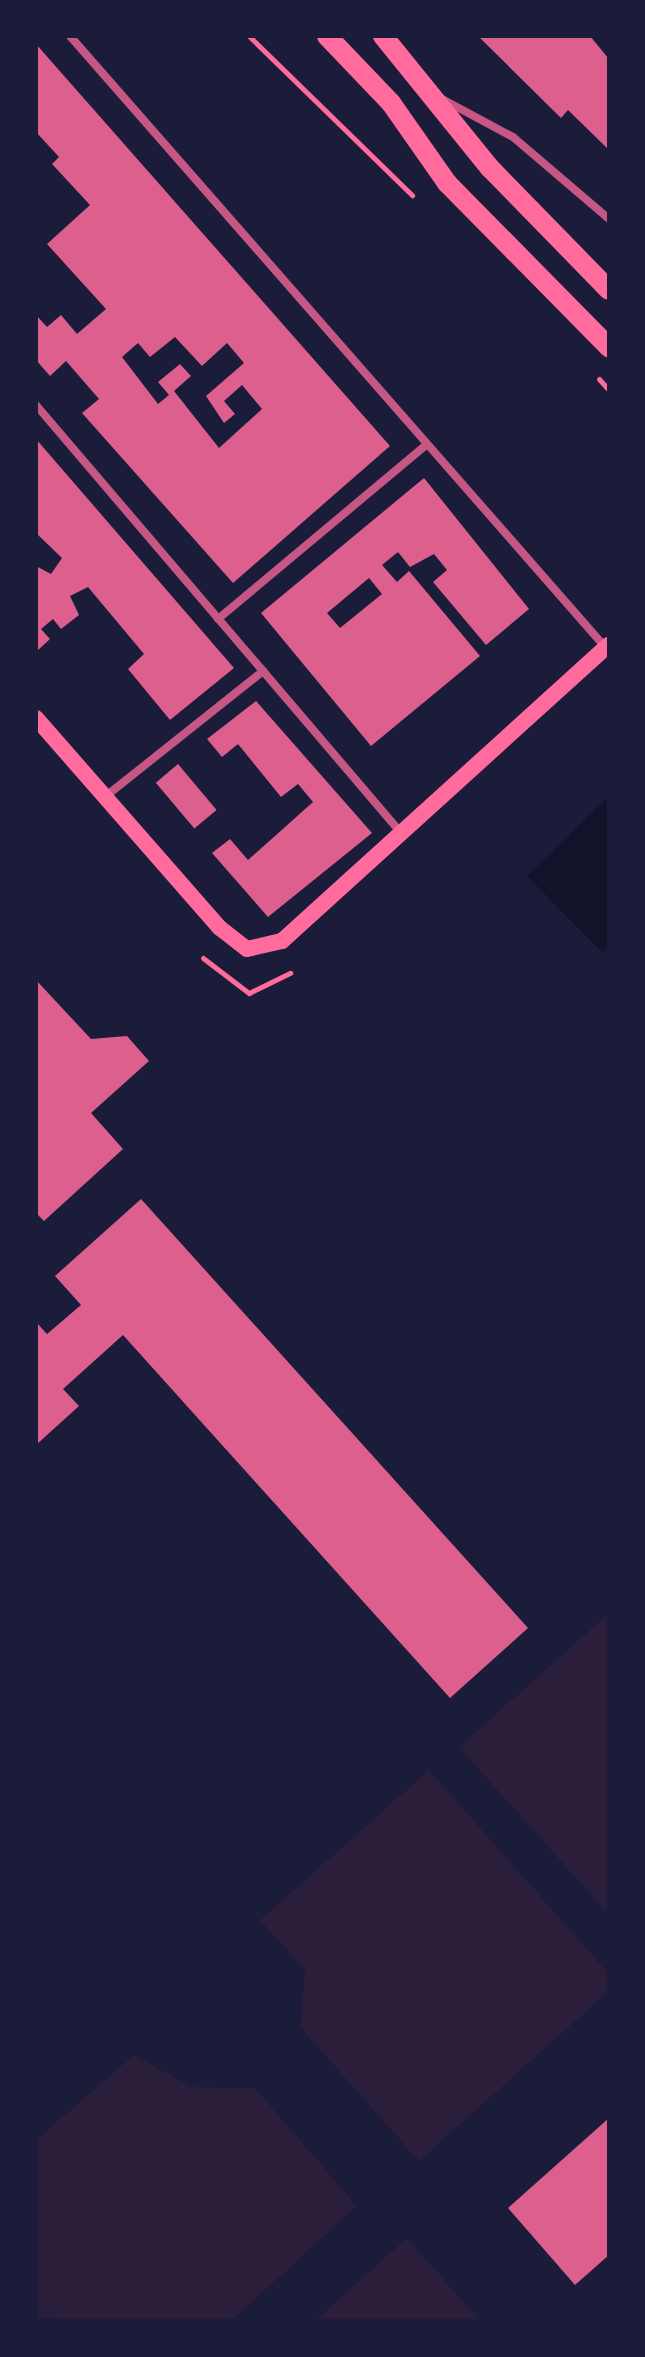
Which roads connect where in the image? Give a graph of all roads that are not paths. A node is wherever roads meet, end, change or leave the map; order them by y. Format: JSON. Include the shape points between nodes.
{"nodes":[{"id":1,"x":70,"y":36,"type":"edge"},
{"id":2,"x":327,"y":36,"type":"edge"},
{"id":3,"x":383,"y":36,"type":"edge"},
{"id":4,"x":434,"y":95,"type":"junction"},
{"id":5,"x":609,"y":219,"type":"edge"},
{"id":6,"x":609,"y":290,"type":"edge"},
{"id":7,"x":609,"y":347,"type":"edge"},
{"id":8,"x":36,"y":405,"type":"edge"},
{"id":9,"x":426,"y":445,"type":"junction"},
{"id":10,"x":218,"y":619,"type":"junction"},
{"id":11,"x":607,"y":646,"type":"edge"},
{"id":12,"x":263,"y":671,"type":"junction"},
{"id":13,"x":36,"y":718,"type":"edge"},
{"id":14,"x":106,"y":796,"type":"junction"},
{"id":15,"x":402,"y":834,"type":"junction"}],
"edges":[{"from":1,"to":9,"type":"street"},
{"from":2,"to":7,"type":"main road","via":[[391,103],[447,183]]},
{"from":3,"to":4,"type":"main road"},
{"from":4,"to":5,"type":"street","via":[[513,137]]},
{"from":4,"to":6,"type":"main road","via":[[490,168]]},
{"from":8,"to":10,"type":"street"},
{"from":9,"to":10,"type":"street"},
{"from":9,"to":11,"type":"street"},
{"from":10,"to":12,"type":"street"},
{"from":11,"to":15,"type":"main road"},
{"from":12,"to":14,"type":"street"},
{"from":12,"to":15,"type":"street"},
{"from":13,"to":14,"type":"main road"},
{"from":14,"to":15,"type":"main road","via":[[220,928],[247,949],[282,941]]}]}
